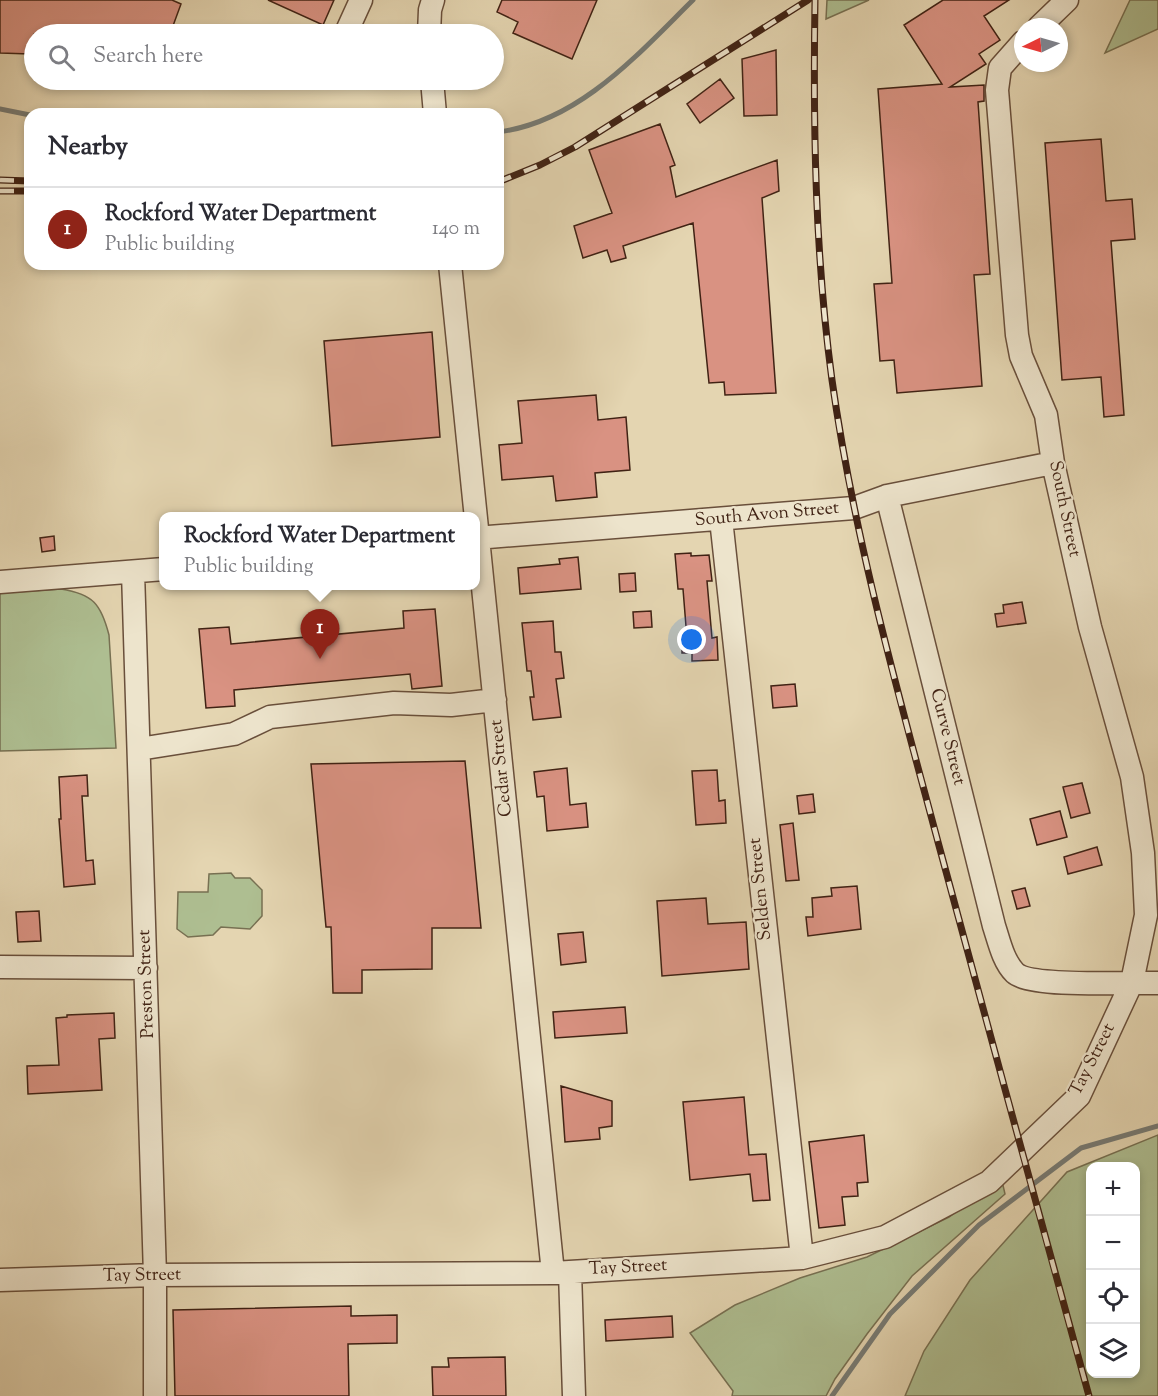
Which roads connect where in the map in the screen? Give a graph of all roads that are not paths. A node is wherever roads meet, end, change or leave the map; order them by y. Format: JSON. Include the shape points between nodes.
{"nodes":[{"id":1,"x":361,"y":0,"type":"edge"},
{"id":2,"x":433,"y":0,"type":"edge"},
{"id":3,"x":1067,"y":0,"type":"edge"},
{"id":4,"x":1048,"y":18,"type":"edge"},
{"id":5,"x":350,"y":24,"type":"edge"},
{"id":6,"x":429,"y":24,"type":"edge"},
{"id":7,"x":1014,"y":52,"type":"edge"},
{"id":8,"x":451,"y":270,"type":"edge"},
{"id":9,"x":1053,"y":463,"type":"junction"},
{"id":10,"x":887,"y":496,"type":"junction"},
{"id":11,"x":474,"y":512,"type":"edge"},
{"id":12,"x":721,"y":519,"type":"junction"},
{"id":13,"x":480,"y":538,"type":"edge"},
{"id":14,"x":480,"y":565,"type":"edge"},
{"id":15,"x":159,"y":569,"type":"edge"},
{"id":16,"x":133,"y":572,"type":"junction"},
{"id":17,"x":0,"y":582,"type":"edge"},
{"id":18,"x":495,"y":700,"type":"junction"},
{"id":19,"x":139,"y":749,"type":"junction"},
{"id":20,"x":0,"y":967,"type":"edge"},
{"id":21,"x":146,"y":968,"type":"junction"},
{"id":22,"x":1132,"y":982,"type":"junction"},
{"id":23,"x":1158,"y":983,"type":"edge"},
{"id":24,"x":802,"y":1258,"type":"junction"},
{"id":25,"x":562,"y":1272,"type":"junction"},
{"id":26,"x":155,"y":1275,"type":"junction"},
{"id":27,"x":0,"y":1280,"type":"edge"},
{"id":28,"x":155,"y":1396,"type":"edge"},
{"id":29,"x":574,"y":1396,"type":"edge"}],
"edges":[{"from":1,"to":5,"type":"street"},
{"from":2,"to":6,"type":"street"},
{"from":3,"to":4,"type":"street"},
{"from":7,"to":9,"type":"street","name":"South Street","via":[[1000,68],[997,90],[1017,335],[1021,356],[1046,415]]},
{"from":8,"to":11,"type":"street","name":"Cedar Street"},
{"from":9,"to":10,"type":"street","name":"South Avon Street"},
{"from":9,"to":22,"type":"street","name":"South Street","via":[[1090,627],[1132,777],[1143,853],[1146,915]]},
{"from":10,"to":12,"type":"street","name":"South Avon Street","via":[[854,507]]},
{"from":10,"to":22,"type":"street","name":"Curve Street","via":[[1002,950],[1016,973],[1038,981]]},
{"from":12,"to":13,"type":"street","name":"South Avon Street"},
{"from":12,"to":24,"type":"street","name":"Selden Street"},
{"from":14,"to":18,"type":"street","name":"Cedar Street"},
{"from":15,"to":16,"type":"street"},
{"from":16,"to":17,"type":"street"},
{"from":16,"to":19,"type":"street","name":"Preston Street"},
{"from":18,"to":19,"type":"street","via":[[451,705],[394,703],[270,717],[234,734]]},
{"from":18,"to":25,"type":"street","name":"Cedar Street"},
{"from":19,"to":21,"type":"street","name":"Preston Street"},
{"from":20,"to":21,"type":"street"},
{"from":21,"to":26,"type":"street","name":"Preston Street"},
{"from":22,"to":23,"type":"street"},
{"from":22,"to":24,"type":"street","name":"Tay Street","via":[[1079,1096],[989,1182],[885,1238]]},
{"from":24,"to":25,"type":"street","name":"Tay Street"},
{"from":25,"to":26,"type":"street","name":"Tay Street"},
{"from":25,"to":29,"type":"street","name":"Cedar Street"},
{"from":26,"to":27,"type":"street","name":"Tay Street"},
{"from":26,"to":28,"type":"street","name":"Preston Street"}]}
